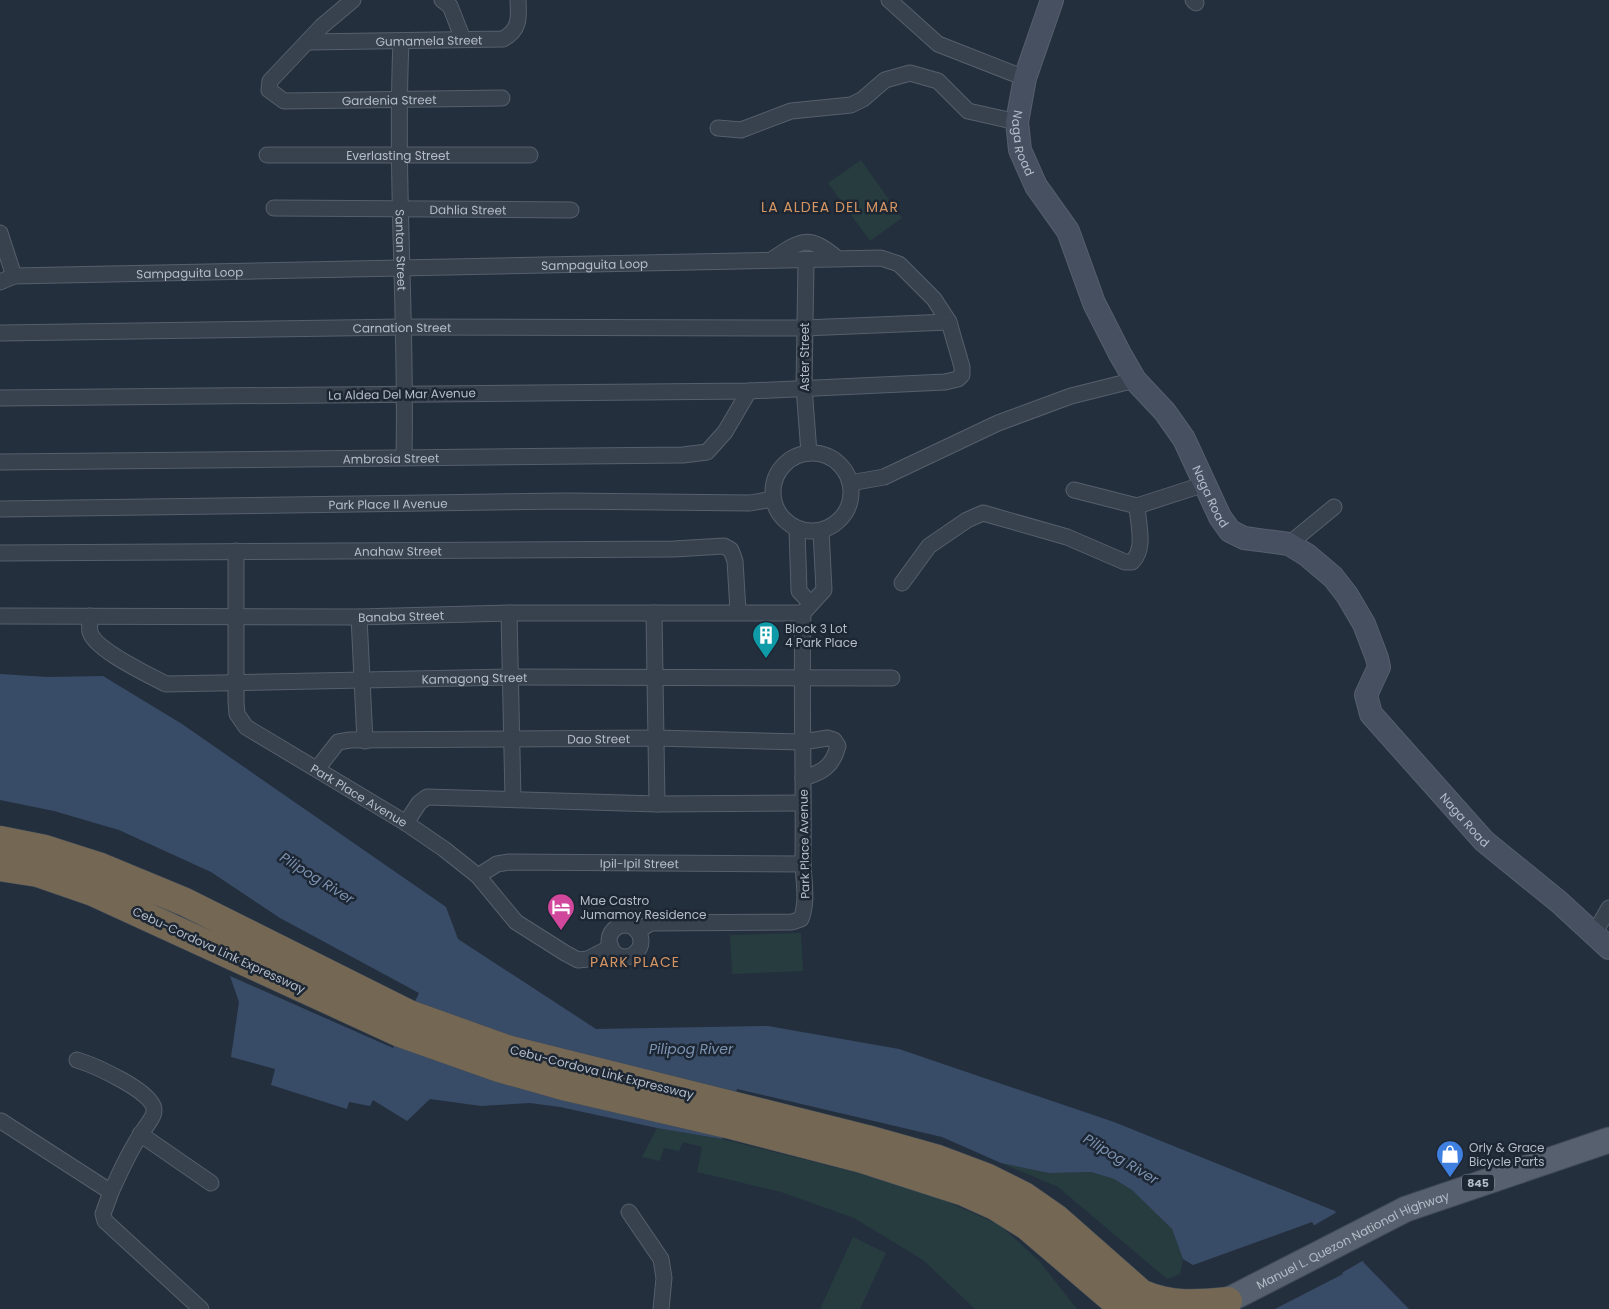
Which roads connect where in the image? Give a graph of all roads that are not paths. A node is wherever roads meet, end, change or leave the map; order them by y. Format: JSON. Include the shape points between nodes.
{"nodes":[{"id":1,"x":353,"y":0,"type":"edge"},
{"id":2,"x":442,"y":0,"type":"edge"},
{"id":3,"x":518,"y":0,"type":"edge"},
{"id":4,"x":889,"y":0,"type":"edge"},
{"id":5,"x":1052,"y":0,"type":"edge"},
{"id":6,"x":463,"y":39,"type":"junction"},
{"id":7,"x":309,"y":42,"type":"junction"},
{"id":8,"x":401,"y":42,"type":"junction"},
{"id":9,"x":1025,"y":78,"type":"junction"},
{"id":10,"x":398,"y":98,"type":"junction"},
{"id":11,"x":502,"y":98,"type":"dead end"},
{"id":12,"x":1017,"y":122,"type":"junction"},
{"id":13,"x":718,"y":128,"type":"dead end"},
{"id":14,"x":267,"y":155,"type":"dead end"},
{"id":15,"x":400,"y":155,"type":"junction"},
{"id":16,"x":530,"y":156,"type":"dead end"},
{"id":17,"x":274,"y":208,"type":"dead end"},
{"id":18,"x":400,"y":208,"type":"junction"},
{"id":19,"x":571,"y":210,"type":"dead end"},
{"id":20,"x":0,"y":233,"type":"edge"},
{"id":21,"x":837,"y":258,"type":"junction"},
{"id":22,"x":774,"y":259,"type":"junction"},
{"id":23,"x":806,"y":261,"type":"junction"},
{"id":24,"x":402,"y":268,"type":"junction"},
{"id":25,"x":14,"y":276,"type":"junction"},
{"id":26,"x":0,"y":282,"type":"edge"},
{"id":27,"x":949,"y":322,"type":"junction"},
{"id":28,"x":403,"y":327,"type":"junction"},
{"id":29,"x":804,"y":328,"type":"junction"},
{"id":30,"x":0,"y":333,"type":"edge"},
{"id":31,"x":1135,"y":380,"type":"junction"},
{"id":32,"x":804,"y":387,"type":"junction"},
{"id":33,"x":749,"y":391,"type":"junction"},
{"id":34,"x":406,"y":394,"type":"junction"},
{"id":35,"x":0,"y":398,"type":"edge"},
{"id":36,"x":809,"y":453,"type":"junction"},
{"id":37,"x":404,"y":456,"type":"junction"},
{"id":38,"x":0,"y":462,"type":"edge"},
{"id":39,"x":850,"y":483,"type":"junction"},
{"id":40,"x":1205,"y":484,"type":"junction"},
{"id":41,"x":1074,"y":490,"type":"dead end"},
{"id":42,"x":773,"y":499,"type":"junction"},
{"id":43,"x":1137,"y":506,"type":"junction"},
{"id":44,"x":1334,"y":507,"type":"dead end"},
{"id":45,"x":0,"y":509,"type":"edge"},
{"id":46,"x":797,"y":529,"type":"junction"},
{"id":47,"x":821,"y":531,"type":"junction"},
{"id":48,"x":1289,"y":544,"type":"junction"},
{"id":49,"x":236,"y":551,"type":"junction"},
{"id":50,"x":0,"y":553,"type":"edge"},
{"id":51,"x":902,"y":583,"type":"dead end"},
{"id":52,"x":807,"y":609,"type":"junction"},
{"id":53,"x":738,"y":612,"type":"junction"},
{"id":54,"x":508,"y":613,"type":"junction"},
{"id":55,"x":654,"y":613,"type":"junction"},
{"id":56,"x":0,"y":616,"type":"edge"},
{"id":57,"x":90,"y":616,"type":"junction"},
{"id":58,"x":236,"y":616,"type":"junction"},
{"id":59,"x":359,"y":617,"type":"junction"},
{"id":60,"x":802,"y":676,"type":"junction"},
{"id":61,"x":510,"y":677,"type":"junction"},
{"id":62,"x":655,"y":677,"type":"junction"},
{"id":63,"x":892,"y":678,"type":"dead end"},
{"id":64,"x":362,"y":680,"type":"junction"},
{"id":65,"x":235,"y":683,"type":"junction"},
{"id":66,"x":656,"y":738,"type":"junction"},
{"id":67,"x":512,"y":740,"type":"junction"},
{"id":68,"x":366,"y":741,"type":"junction"},
{"id":69,"x":802,"y":742,"type":"junction"},
{"id":70,"x":317,"y":769,"type":"junction"},
{"id":71,"x":803,"y":778,"type":"junction"},
{"id":72,"x":513,"y":798,"type":"junction"},
{"id":73,"x":803,"y":803,"type":"junction"},
{"id":74,"x":657,"y":804,"type":"junction"},
{"id":75,"x":406,"y":823,"type":"junction"},
{"id":76,"x":0,"y":840,"type":"edge"},
{"id":77,"x":802,"y":864,"type":"junction"},
{"id":78,"x":0,"y":867,"type":"edge"},
{"id":79,"x":478,"y":876,"type":"junction"},
{"id":80,"x":1609,"y":908,"type":"edge"},
{"id":81,"x":637,"y":931,"type":"junction"},
{"id":82,"x":1602,"y":941,"type":"edge"},
{"id":83,"x":611,"y":947,"type":"junction"},
{"id":84,"x":405,"y":1024,"type":"junction"},
{"id":85,"x":77,"y":1060,"type":"dead end"},
{"id":86,"x":729,"y":1114,"type":"junction"},
{"id":87,"x":1,"y":1121,"type":"edge"},
{"id":88,"x":140,"y":1134,"type":"junction"},
{"id":89,"x":1609,"y":1140,"type":"edge"},
{"id":90,"x":211,"y":1183,"type":"dead end"},
{"id":91,"x":110,"y":1192,"type":"junction"},
{"id":92,"x":629,"y":1212,"type":"dead end"},
{"id":93,"x":1069,"y":1259,"type":"junction"},
{"id":94,"x":1142,"y":1304,"type":"edge"},
{"id":95,"x":1220,"y":1305,"type":"edge"},
{"id":96,"x":201,"y":1309,"type":"edge"},
{"id":97,"x":661,"y":1309,"type":"edge"},
{"id":98,"x":1094,"y":1309,"type":"edge"}],
"edges":[{"from":1,"to":7,"type":"street","via":[[322,26]]},
{"from":2,"to":6,"type":"street","via":[[450,6]]},
{"from":3,"to":6,"type":"street","name":"Gumamela Street","via":[[518,24],[513,34],[503,39]]},
{"from":4,"to":9,"type":"street","via":[[938,44]]},
{"from":5,"to":9,"type":"street","name":"Naga Road"},
{"from":6,"to":8,"type":"street","name":"Gumamela Street"},
{"from":7,"to":8,"type":"street","name":"Gumamela Street"},
{"from":7,"to":10,"type":"street","name":"Gardenia Street","via":[[270,81],[269,90],[276,96],[284,101]]},
{"from":8,"to":10,"type":"street","name":"Santan Street"},
{"from":9,"to":12,"type":"street","name":"Naga Road"},
{"from":10,"to":11,"type":"street","name":"Gardenia Street"},
{"from":10,"to":15,"type":"street","name":"Santan Street"},
{"from":12,"to":13,"type":"street","via":[[968,111],[938,81],[910,73],[886,80],[851,105],[791,111],[741,130]]},
{"from":12,"to":31,"type":"street","name":"Naga Road","via":[[1020,150],[1036,186],[1068,231],[1094,303]]},
{"from":14,"to":15,"type":"street","name":"Everlasting Street"},
{"from":15,"to":16,"type":"street","name":"Everlasting Street"},
{"from":15,"to":18,"type":"street","name":"Santan Street"},
{"from":17,"to":18,"type":"street","name":"Dahlia Street"},
{"from":18,"to":19,"type":"street","name":"Dahlia Street"},
{"from":18,"to":24,"type":"street","name":"Santan Street"},
{"from":20,"to":25,"type":"street"},
{"from":21,"to":22,"type":"street","via":[[819,243],[807,242]]},
{"from":21,"to":23,"type":"street","name":"Sampaguita Loop"},
{"from":21,"to":27,"type":"street","name":"Sampaguita Loop","via":[[881,258],[899,264],[934,299]]},
{"from":22,"to":23,"type":"street","name":"Sampaguita Loop"},
{"from":22,"to":24,"type":"street","name":"Sampaguita Loop"},
{"from":23,"to":29,"type":"street","name":"Aster Street"},
{"from":24,"to":25,"type":"street","name":"Sampaguita Loop"},
{"from":24,"to":28,"type":"street","name":"Santan Street"},
{"from":25,"to":26,"type":"street","name":"Sampaguita Loop"},
{"from":27,"to":29,"type":"street","name":"Carnation Street"},
{"from":27,"to":32,"type":"street","name":"Sampaguita Loop","via":[[962,367],[962,375],[958,379],[914,385]]},
{"from":28,"to":29,"type":"street","name":"Carnation Street"},
{"from":28,"to":30,"type":"street","name":"Carnation Street"},
{"from":28,"to":34,"type":"street","name":"Santan Street"},
{"from":29,"to":32,"type":"street","name":"Aster Street"},
{"from":31,"to":39,"type":"street","via":[[1070,396],[998,423],[884,478]]},
{"from":31,"to":40,"type":"street","name":"Naga Road","via":[[1165,412],[1184,439]]},
{"from":32,"to":33,"type":"street","name":"La Aldea Del Mar Avenue"},
{"from":32,"to":36,"type":"street","name":"Aster Street"},
{"from":33,"to":34,"type":"street","name":"La Aldea Del Mar Avenue"},
{"from":33,"to":37,"type":"street","name":"Ambrosia Street","via":[[725,432],[707,452],[673,455]]},
{"from":34,"to":35,"type":"street","name":"La Aldea Del Mar Avenue"},
{"from":34,"to":37,"type":"street","name":"Santan Street"},
{"from":36,"to":39,"type":"street","via":[[826,455],[837,461],[846,471]]},
{"from":36,"to":42,"type":"street","via":[[783,464],[774,483]]},
{"from":37,"to":38,"type":"street","name":"Ambrosia Street"},
{"from":39,"to":47,"type":"street","via":[[852,496],[842,518]]},
{"from":40,"to":43,"type":"street"},
{"from":40,"to":48,"type":"street","name":"Naga Road","via":[[1230,531],[1244,538]]},
{"from":41,"to":43,"type":"street"},
{"from":42,"to":45,"type":"street","name":"Park Place II Avenue","via":[[750,503]]},
{"from":42,"to":46,"type":"street","via":[[779,515]]},
{"from":43,"to":51,"type":"street","via":[[1140,549],[1132,562],[1125,562],[1067,537],[982,513],[929,546]]},
{"from":44,"to":48,"type":"street"},
{"from":46,"to":47,"type":"street"},
{"from":46,"to":52,"type":"street","via":[[799,591]]},
{"from":47,"to":52,"type":"street","via":[[824,590]]},
{"from":48,"to":82,"type":"street","name":"Naga Road","via":[[1333,577],[1364,624],[1379,667],[1366,695],[1372,714],[1484,841],[1560,902]]},
{"from":49,"to":50,"type":"street","name":"Anahaw Street"},
{"from":49,"to":53,"type":"street","name":"Anahaw Street","via":[[724,546],[734,555]]},
{"from":49,"to":58,"type":"street","name":"Park Place Avenue"},
{"from":52,"to":53,"type":"street","name":"Banaba Street"},
{"from":52,"to":60,"type":"street","name":"Park Place Avenue"},
{"from":53,"to":55,"type":"street","name":"Banaba Street"},
{"from":54,"to":55,"type":"street","name":"Banaba Street"},
{"from":54,"to":59,"type":"street","name":"Banaba Street"},
{"from":54,"to":61,"type":"street"},
{"from":55,"to":62,"type":"street"},
{"from":56,"to":57,"type":"street","name":"Banaba Street"},
{"from":57,"to":58,"type":"street","name":"Banaba Street"},
{"from":57,"to":65,"type":"street","name":"Kamagong Street","via":[[90,631],[95,640],[124,662],[166,684]]},
{"from":58,"to":59,"type":"street","name":"Banaba Street"},
{"from":58,"to":65,"type":"street","name":"Park Place Avenue"},
{"from":59,"to":64,"type":"street"},
{"from":60,"to":62,"type":"street","name":"Kamagong Street"},
{"from":60,"to":63,"type":"street","name":"Kamagong Street"},
{"from":60,"to":69,"type":"street","name":"Park Place Avenue"},
{"from":61,"to":62,"type":"street","name":"Kamagong Street"},
{"from":61,"to":64,"type":"street","name":"Kamagong Street"},
{"from":61,"to":67,"type":"street"},
{"from":62,"to":66,"type":"street"},
{"from":64,"to":65,"type":"street","name":"Kamagong Street"},
{"from":64,"to":68,"type":"street"},
{"from":65,"to":70,"type":"street","name":"Park Place Avenue","via":[[237,714],[246,727]]},
{"from":66,"to":67,"type":"street","name":"Dao Street"},
{"from":66,"to":69,"type":"street","name":"Dao Street"},
{"from":66,"to":74,"type":"street"},
{"from":67,"to":68,"type":"street","name":"Dao Street"},
{"from":67,"to":72,"type":"street"},
{"from":68,"to":70,"type":"street","name":"Dao Street","via":[[338,742]]},
{"from":69,"to":71,"type":"street","name":"Park Place Avenue"},
{"from":69,"to":71,"type":"street","name":"Dao Street","via":[[828,738],[838,746],[826,769]]},
{"from":70,"to":75,"type":"street","name":"Park Place Avenue"},
{"from":71,"to":73,"type":"street","name":"Park Place Avenue"},
{"from":72,"to":74,"type":"street"},
{"from":72,"to":75,"type":"street","via":[[427,797]]},
{"from":73,"to":74,"type":"street"},
{"from":73,"to":77,"type":"street","name":"Park Place Avenue"},
{"from":75,"to":79,"type":"street","name":"Park Place Avenue"},
{"from":76,"to":84,"type":"highway","name":"Cebu-Cordova Link Expressway","via":[[45,849],[98,866],[185,902]]},
{"from":77,"to":79,"type":"street","name":"Ipil-Ipil Street","via":[[509,862],[498,864]]},
{"from":77,"to":81,"type":"street","name":"Park Place Avenue","via":[[805,908],[801,919],[792,922],[651,923]]},
{"from":78,"to":84,"type":"highway","name":"Cebu-Cordova Link Expressway","via":[[38,873],[93,892]]},
{"from":79,"to":83,"type":"street","name":"Park Place Avenue","via":[[516,922],[572,957],[588,959]]},
{"from":80,"to":82,"type":"street"},
{"from":81,"to":83,"type":"street","via":[[625,925],[616,928],[610,937]]},
{"from":81,"to":83,"type":"street","via":[[641,943],[634,954],[620,956]]},
{"from":84,"to":86,"type":"highway","name":"Cebu-Cordova Link Expressway","via":[[507,1049]]},
{"from":85,"to":88,"type":"street","via":[[103,1068],[148,1098],[154,1106],[154,1113]]},
{"from":86,"to":93,"type":"highway","name":"Cebu-Cordova Link Expressway","via":[[964,1192],[1013,1216]]},
{"from":86,"to":94,"type":"highway","name":"Cebu-Cordova Link Expressway","via":[[938,1159],[1001,1183],[1057,1219]]},
{"from":87,"to":91,"type":"street"},
{"from":88,"to":90,"type":"street"},
{"from":88,"to":91,"type":"street"},
{"from":89,"to":95,"type":"main road","name":"Manuel L. Quezon National Highway","number":"845","via":[[1406,1208]]},
{"from":91,"to":96,"type":"street","via":[[103,1214],[105,1221]]},
{"from":92,"to":97,"type":"street","via":[[661,1259],[664,1278]]},
{"from":93,"to":94,"type":"highway","name":"Cebu-Cordova Link Expressway"},
{"from":93,"to":98,"type":"highway"},
{"from":94,"to":95,"type":"highway","via":[[1162,1301]]}]}
